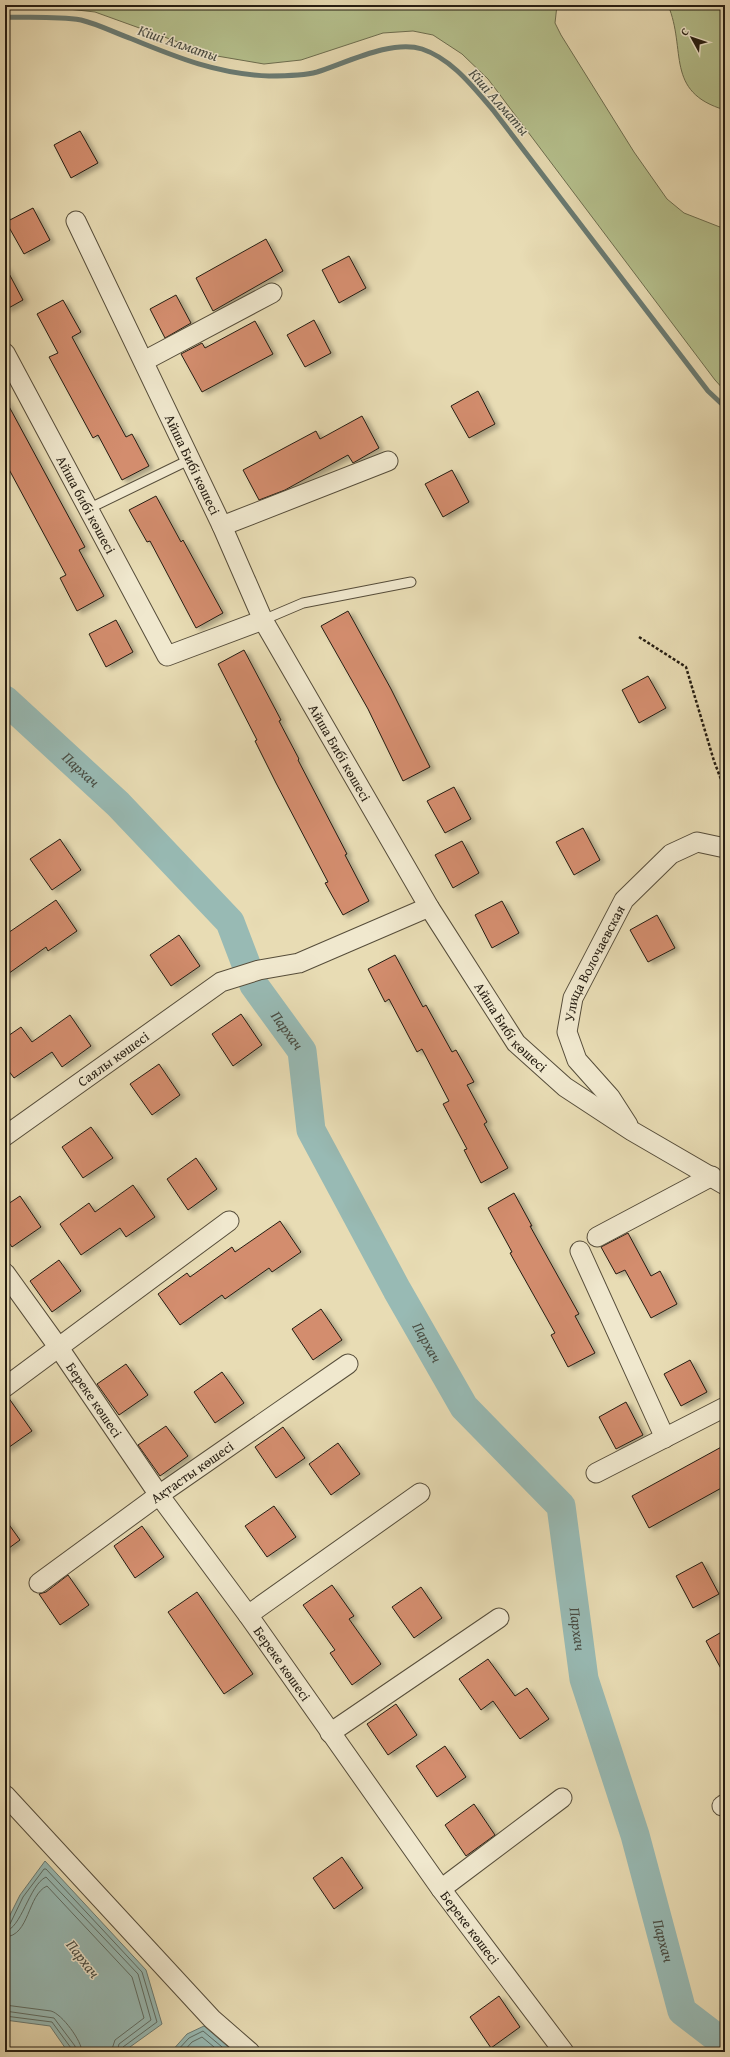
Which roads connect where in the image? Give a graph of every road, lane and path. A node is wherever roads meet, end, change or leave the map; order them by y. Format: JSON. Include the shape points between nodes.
{"nodes":[{"id":1,"x":76,"y":221,"type":"dead end"},
{"id":2,"x":272,"y":293,"type":"dead end"},
{"id":3,"x":5,"y":353,"type":"edge"},
{"id":4,"x":144,"y":361,"type":"junction"},
{"id":5,"x":191,"y":459,"type":"junction"},
{"id":6,"x":388,"y":461,"type":"dead end"},
{"id":7,"x":88,"y":509,"type":"junction"},
{"id":8,"x":222,"y":526,"type":"junction"},
{"id":9,"x":411,"y":582,"type":"dead end"},
{"id":10,"x":263,"y":620,"type":"junction"},
{"id":11,"x":639,"y":637,"type":"dead end"},
{"id":12,"x":725,"y":790,"type":"edge"},
{"id":13,"x":725,"y":848,"type":"edge"},
{"id":14,"x":429,"y":907,"type":"junction"},
{"id":15,"x":632,"y":1131,"type":"junction"},
{"id":16,"x":5,"y":1136,"type":"edge"},
{"id":17,"x":718,"y":1181,"type":"edge"},
{"id":18,"x":229,"y":1221,"type":"dead end"},
{"id":19,"x":597,"y":1237,"type":"dead end"},
{"id":20,"x":580,"y":1251,"type":"dead end"},
{"id":21,"x":5,"y":1272,"type":"edge"},
{"id":22,"x":59,"y":1348,"type":"junction"},
{"id":23,"x":348,"y":1364,"type":"dead end"},
{"id":24,"x":5,"y":1387,"type":"edge"},
{"id":25,"x":725,"y":1407,"type":"edge"},
{"id":26,"x":665,"y":1438,"type":"junction"},
{"id":27,"x":596,"y":1473,"type":"dead end"},
{"id":28,"x":420,"y":1493,"type":"dead end"},
{"id":29,"x":159,"y":1495,"type":"junction"},
{"id":30,"x":39,"y":1584,"type":"dead end"},
{"id":31,"x":248,"y":1615,"type":"junction"},
{"id":32,"x":499,"y":1618,"type":"dead end"},
{"id":33,"x":330,"y":1733,"type":"junction"},
{"id":34,"x":5,"y":1795,"type":"edge"},
{"id":35,"x":562,"y":1798,"type":"dead end"},
{"id":36,"x":442,"y":1889,"type":"junction"},
{"id":37,"x":250,"y":2052,"type":"edge"},
{"id":38,"x":564,"y":2052,"type":"edge"}],
"edges":[{"from":1,"to":4,"type":"street","name":"Айша Бибі көшесі"},
{"from":2,"to":4,"type":"street"},
{"from":3,"to":7,"type":"street","name":"Айша бибі көшесі"},
{"from":4,"to":5,"type":"street","name":"Айша Бибі көшесі"},
{"from":5,"to":7,"type":"lane"},
{"from":5,"to":8,"type":"street","name":"Айша Бибі көшесі"},
{"from":6,"to":8,"type":"street"},
{"from":7,"to":10,"type":"street","name":"Айша бибі көшесі","via":[[167,656]]},
{"from":8,"to":10,"type":"street","name":"Айша Бибі көшесі"},
{"from":9,"to":10,"type":"lane","via":[[303,603]]},
{"from":10,"to":14,"type":"street","name":"Айша Бибі көшесі"},
{"from":11,"to":12,"type":"path","via":[[686,667]]},
{"from":13,"to":15,"type":"street","name":"Улица Волочаевская","via":[[697,842],[671,854],[624,900],[573,998],[567,1032],[577,1060],[610,1097]]},
{"from":14,"to":15,"type":"street","name":"Айша Бибі көшесі","via":[[516,1043],[565,1087]]},
{"from":14,"to":16,"type":"street","name":"Саялы көшесі","via":[[299,963],[259,970],[222,982]]},
{"from":15,"to":17,"type":"street","name":"Айша Бибі көшесі"},
{"from":17,"to":19,"type":"street"},
{"from":18,"to":22,"type":"street"},
{"from":20,"to":26,"type":"street"},
{"from":21,"to":22,"type":"street","name":"Береке көшесі"},
{"from":22,"to":24,"type":"street"},
{"from":22,"to":29,"type":"street","name":"Береке көшесі"},
{"from":23,"to":29,"type":"street","name":"Ақтасты көшесі"},
{"from":25,"to":26,"type":"street"},
{"from":26,"to":27,"type":"street"},
{"from":28,"to":31,"type":"street"},
{"from":29,"to":30,"type":"street","name":"Ақтасты көшесі"},
{"from":29,"to":31,"type":"street","name":"Береке көшесі"},
{"from":31,"to":33,"type":"street","name":"Береке көшесі"},
{"from":32,"to":33,"type":"street"},
{"from":33,"to":36,"type":"street","name":"Береке көшесі"},
{"from":34,"to":37,"type":"street","via":[[212,2019]]},
{"from":35,"to":36,"type":"street"},
{"from":36,"to":38,"type":"street","name":"Береке көшесі"}]}
